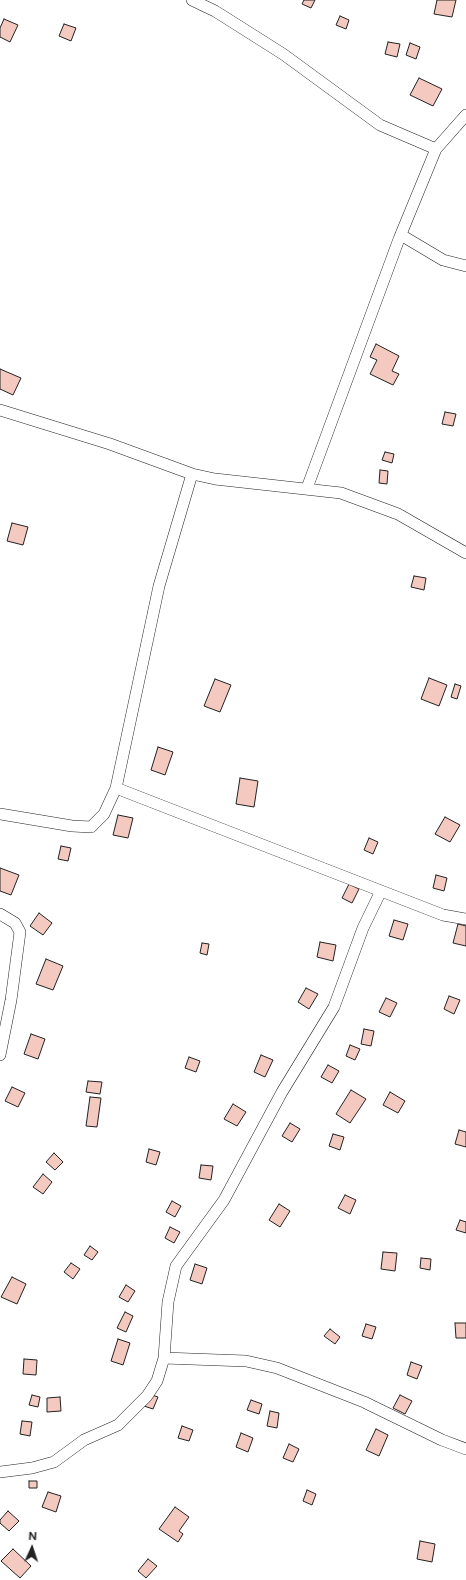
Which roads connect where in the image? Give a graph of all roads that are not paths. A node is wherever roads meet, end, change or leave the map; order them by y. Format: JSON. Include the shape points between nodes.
{"nodes":[{"id":1,"x":192,"y":0,"type":"edge"},
{"id":2,"x":466,"y":115,"type":"edge"},
{"id":3,"x":436,"y":149,"type":"junction"},
{"id":4,"x":400,"y":235,"type":"junction"},
{"id":5,"x":466,"y":266,"type":"edge"},
{"id":6,"x":0,"y":410,"type":"edge"},
{"id":7,"x":192,"y":474,"type":"junction"},
{"id":8,"x":307,"y":488,"type":"junction"},
{"id":9,"x":466,"y":553,"type":"edge"},
{"id":10,"x":116,"y":788,"type":"junction"},
{"id":11,"x":0,"y":814,"type":"edge"},
{"id":12,"x":381,"y":891,"type":"junction"},
{"id":13,"x":0,"y":914,"type":"edge"},
{"id":14,"x":466,"y":919,"type":"edge"},
{"id":15,"x":0,"y":1055,"type":"edge"},
{"id":16,"x":164,"y":1358,"type":"junction"},
{"id":17,"x":466,"y":1449,"type":"edge"},
{"id":18,"x":0,"y":1472,"type":"edge"}],
"edges":[{"from":1,"to":3,"type":"street","via":[[215,11],[283,54],[380,125]]},
{"from":2,"to":3,"type":"street"},
{"from":3,"to":4,"type":"street"},
{"from":4,"to":5,"type":"street","via":[[444,260]]},
{"from":4,"to":8,"type":"street"},
{"from":6,"to":7,"type":"street","via":[[110,444]]},
{"from":7,"to":8,"type":"street","via":[[215,480]]},
{"from":7,"to":10,"type":"street","via":[[159,586]]},
{"from":8,"to":9,"type":"street","via":[[341,493],[398,514]]},
{"from":10,"to":11,"type":"street","via":[[104,814],[91,827]]},
{"from":10,"to":12,"type":"street"},
{"from":12,"to":14,"type":"street","via":[[443,915]]},
{"from":12,"to":16,"type":"street","via":[[363,928],[334,1007],[282,1092],[224,1200],[176,1266],[168,1302]]},
{"from":13,"to":15,"type":"street","via":[[15,923],[20,932],[11,1000]]},
{"from":16,"to":17,"type":"street","via":[[246,1361],[277,1368],[364,1402]]},
{"from":16,"to":18,"type":"street","via":[[161,1373],[147,1396],[118,1424],[84,1440],[54,1462]]}]}
